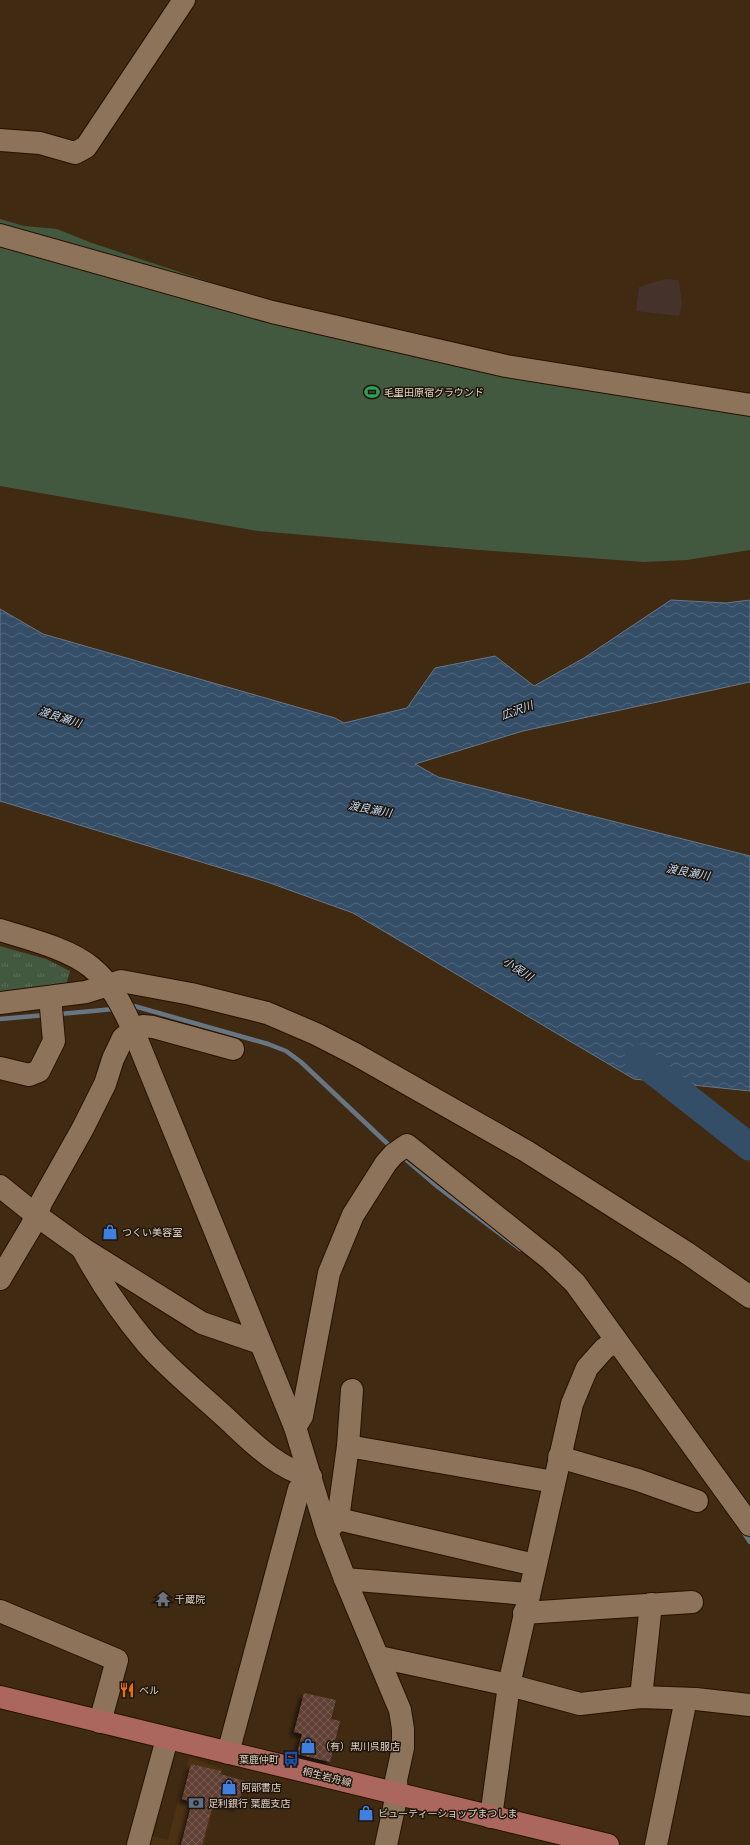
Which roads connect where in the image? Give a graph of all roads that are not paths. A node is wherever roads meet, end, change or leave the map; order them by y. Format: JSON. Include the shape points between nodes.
{"nodes":[{"id":1,"x":184,"y":0,"type":"edge"},
{"id":2,"x":0,"y":140,"type":"edge"},
{"id":3,"x":0,"y":235,"type":"edge"},
{"id":4,"x":750,"y":406,"type":"edge"},
{"id":5,"x":0,"y":930,"type":"edge"},
{"id":6,"x":108,"y":984,"type":"junction"},
{"id":7,"x":50,"y":997,"type":"junction"},
{"id":8,"x":0,"y":1002,"type":"edge"},
{"id":9,"x":133,"y":1030,"type":"junction"},
{"id":10,"x":233,"y":1050,"type":"dead end"},
{"id":11,"x":0,"y":1068,"type":"edge"},
{"id":12,"x":0,"y":1186,"type":"edge"},
{"id":13,"x":36,"y":1215,"type":"junction"},
{"id":14,"x":82,"y":1248,"type":"junction"},
{"id":15,"x":0,"y":1279,"type":"edge"},
{"id":16,"x":750,"y":1297,"type":"edge"},
{"id":17,"x":260,"y":1343,"type":"junction"},
{"id":18,"x":611,"y":1344,"type":"junction"},
{"id":19,"x":352,"y":1390,"type":"dead end"},
{"id":20,"x":295,"y":1427,"type":"junction"},
{"id":21,"x":348,"y":1446,"type":"junction"},
{"id":22,"x":560,"y":1458,"type":"junction"},
{"id":23,"x":311,"y":1477,"type":"junction"},
{"id":24,"x":554,"y":1482,"type":"junction"},
{"id":25,"x":697,"y":1501,"type":"dead end"},
{"id":26,"x":750,"y":1525,"type":"edge"},
{"id":27,"x":332,"y":1526,"type":"junction"},
{"id":28,"x":535,"y":1565,"type":"junction"},
{"id":29,"x":345,"y":1579,"type":"junction"},
{"id":30,"x":692,"y":1602,"type":"dead end"},
{"id":31,"x":526,"y":1604,"type":"junction"},
{"id":32,"x":652,"y":1604,"type":"junction"},
{"id":33,"x":0,"y":1611,"type":"edge"},
{"id":34,"x":379,"y":1658,"type":"junction"},
{"id":35,"x":509,"y":1685,"type":"junction"},
{"id":36,"x":0,"y":1697,"type":"edge"},
{"id":37,"x":641,"y":1697,"type":"junction"},
{"id":38,"x":686,"y":1698,"type":"junction"},
{"id":39,"x":750,"y":1705,"type":"edge"},
{"id":40,"x":100,"y":1722,"type":"junction"},
{"id":41,"x":168,"y":1739,"type":"junction"},
{"id":42,"x":228,"y":1753,"type":"junction"},
{"id":43,"x":397,"y":1794,"type":"junction"},
{"id":44,"x":491,"y":1817,"type":"junction"},
{"id":45,"x":602,"y":1844,"type":"edge"},
{"id":46,"x":138,"y":1845,"type":"edge"},
{"id":47,"x":386,"y":1845,"type":"edge"},
{"id":48,"x":656,"y":1845,"type":"edge"}],
"edges":[{"from":1,"to":2,"type":"street","via":[[86,147],[75,153],[40,143]]},
{"from":3,"to":4,"type":"street","via":[[272,312],[506,366]]},
{"from":5,"to":6,"type":"street","via":[[61,951],[90,966]]},
{"from":6,"to":7,"type":"street","via":[[86,992]]},
{"from":6,"to":9,"type":"street","via":[[126,1012]]},
{"from":6,"to":16,"type":"street","via":[[121,981],[232,1003],[267,1013],[316,1034],[434,1097],[526,1151],[687,1253]]},
{"from":7,"to":8,"type":"street"},
{"from":7,"to":11,"type":"street","via":[[54,1041],[39,1072],[29,1075]]},
{"from":9,"to":10,"type":"street","via":[[143,1026],[153,1027]]},
{"from":9,"to":13,"type":"street","via":[[123,1038],[89,1116]]},
{"from":9,"to":17,"type":"street"},
{"from":12,"to":13,"type":"street"},
{"from":13,"to":14,"type":"street"},
{"from":13,"to":15,"type":"street"},
{"from":14,"to":17,"type":"street","via":[[202,1323]]},
{"from":14,"to":23,"type":"street","via":[[98,1278],[148,1344],[255,1444],[280,1464],[297,1474]]},
{"from":17,"to":20,"type":"street"},
{"from":18,"to":20,"type":"street","via":[[575,1283],[551,1260],[406,1145],[386,1163],[353,1215],[329,1273],[302,1416]]},
{"from":18,"to":22,"type":"street","via":[[587,1368],[572,1404]]},
{"from":18,"to":26,"type":"street"},
{"from":19,"to":21,"type":"street"},
{"from":20,"to":23,"type":"street"},
{"from":21,"to":24,"type":"street"},
{"from":21,"to":27,"type":"street"},
{"from":22,"to":24,"type":"street"},
{"from":22,"to":25,"type":"street","via":[[638,1480]]},
{"from":23,"to":27,"type":"street"},
{"from":23,"to":42,"type":"street","via":[[299,1489]]},
{"from":24,"to":28,"type":"street"},
{"from":27,"to":28,"type":"street"},
{"from":27,"to":29,"type":"street"},
{"from":28,"to":31,"type":"street"},
{"from":29,"to":31,"type":"street"},
{"from":29,"to":34,"type":"street"},
{"from":30,"to":32,"type":"street"},
{"from":31,"to":32,"type":"street"},
{"from":31,"to":35,"type":"street"},
{"from":32,"to":37,"type":"street"},
{"from":33,"to":40,"type":"street","via":[[117,1660]]},
{"from":34,"to":35,"type":"street"},
{"from":34,"to":43,"type":"street","via":[[400,1710],[403,1729],[403,1748],[396,1780]]},
{"from":35,"to":37,"type":"street","via":[[580,1704]]},
{"from":35,"to":44,"type":"street"},
{"from":36,"to":40,"type":"main road","name":"桐生岩舟線"},
{"from":37,"to":38,"type":"street"},
{"from":38,"to":39,"type":"street"},
{"from":38,"to":48,"type":"street"},
{"from":40,"to":41,"type":"main road","name":"桐生岩舟線"},
{"from":41,"to":42,"type":"main road","name":"桐生岩舟線"},
{"from":41,"to":46,"type":"street"},
{"from":42,"to":43,"type":"main road","name":"桐生岩舟線"},
{"from":43,"to":44,"type":"main road","name":"桐生岩舟線"},
{"from":43,"to":47,"type":"street"},
{"from":44,"to":45,"type":"main road","name":"桐生岩舟線"}]}
